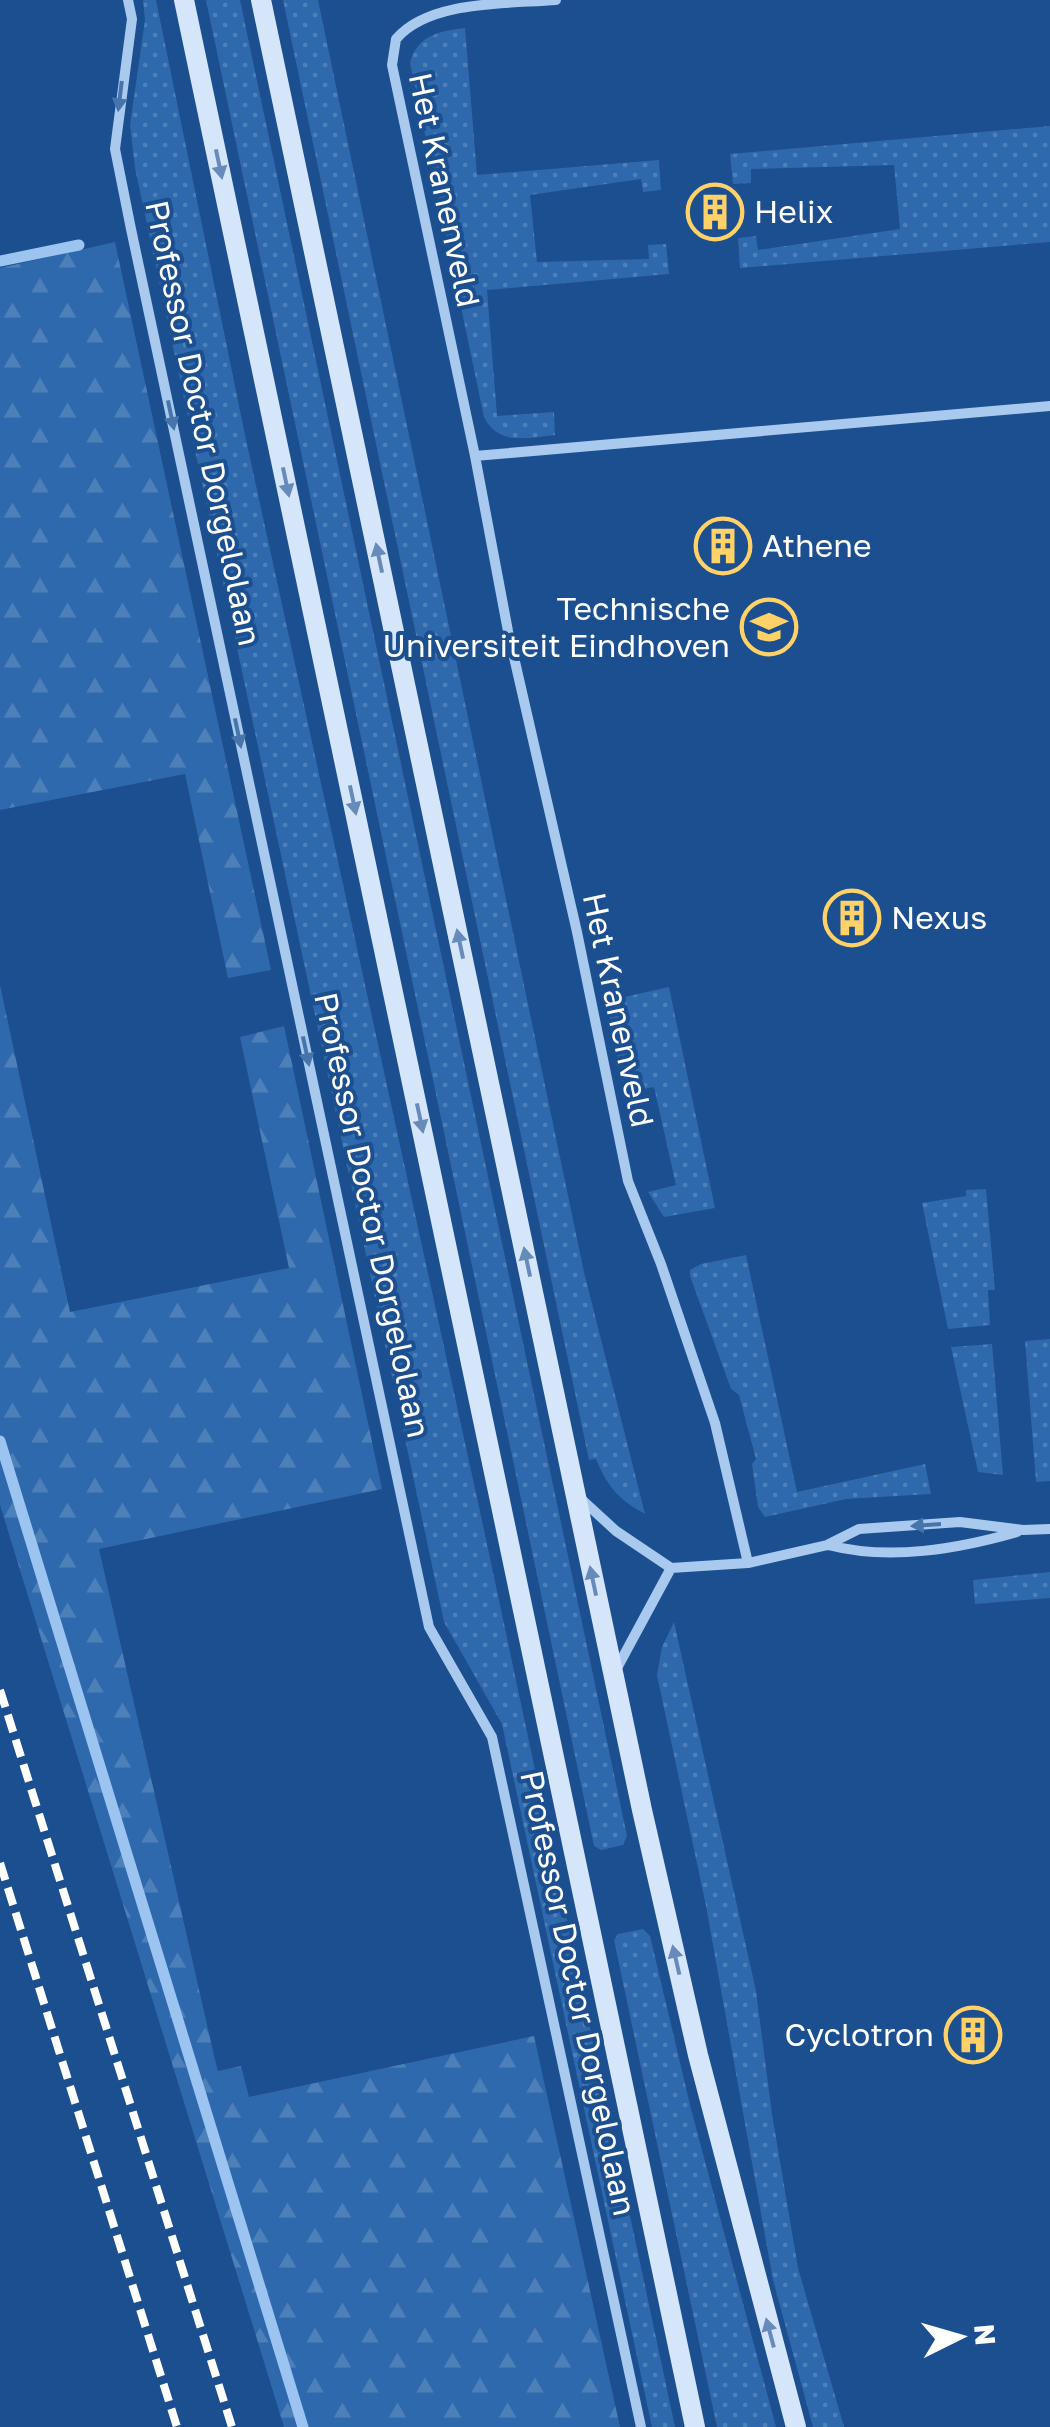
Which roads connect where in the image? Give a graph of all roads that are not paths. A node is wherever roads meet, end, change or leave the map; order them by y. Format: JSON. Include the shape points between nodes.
{"nodes":[{"id":1,"x":128,"y":0,"type":"edge"},
{"id":2,"x":184,"y":0,"type":"edge"},
{"id":3,"x":261,"y":0,"type":"edge"},
{"id":4,"x":556,"y":0,"type":"edge"},
{"id":5,"x":494,"y":3,"type":"edge"},
{"id":6,"x":1050,"y":406,"type":"edge"},
{"id":7,"x":475,"y":456,"type":"junction"},
{"id":8,"x":575,"y":1494,"type":"junction"},
{"id":9,"x":1050,"y":1529,"type":"edge"},
{"id":10,"x":1023,"y":1530,"type":"junction"},
{"id":11,"x":827,"y":1545,"type":"junction"},
{"id":12,"x":748,"y":1563,"type":"junction"},
{"id":13,"x":671,"y":1568,"type":"junction"},
{"id":14,"x":613,"y":1676,"type":"junction"},
{"id":15,"x":641,"y":2427,"type":"edge"},
{"id":16,"x":694,"y":2427,"type":"edge"},
{"id":17,"x":796,"y":2427,"type":"edge"}],
"edges":[{"from":1,"to":15,"type":"street","name":"Professor Doctor Dorgelolaan","one_way":true,"via":[[132,20],[115,148],[135,248],[429,1627],[492,1737]]},
{"from":2,"to":16,"type":"main road","name":"Professor Doctor Dorgelolaan","one_way":true},
{"from":8,"to":3,"type":"main road","one_way":true},
{"from":4,"to":5,"type":"street","name":"Het Kranenveld"},
{"from":5,"to":7,"type":"street","name":"Het Kranenveld","via":[[422,17],[396,39],[392,65]]},
{"from":6,"to":7,"type":"street"},
{"from":7,"to":12,"type":"street","name":"Het Kranenveld","via":[[628,1181],[715,1423]]},
{"from":8,"to":13,"type":"street"},
{"from":14,"to":8,"type":"main road","one_way":true},
{"from":9,"to":10,"type":"street"},
{"from":10,"to":11,"type":"street","via":[[972,1545],[880,1553]]},
{"from":10,"to":11,"type":"street","one_way":true,"via":[[960,1522],[858,1530]]},
{"from":11,"to":12,"type":"street"},
{"from":12,"to":13,"type":"street"},
{"from":13,"to":14,"type":"street"},
{"from":17,"to":14,"type":"main road","one_way":true,"via":[[692,2026]]}]}
